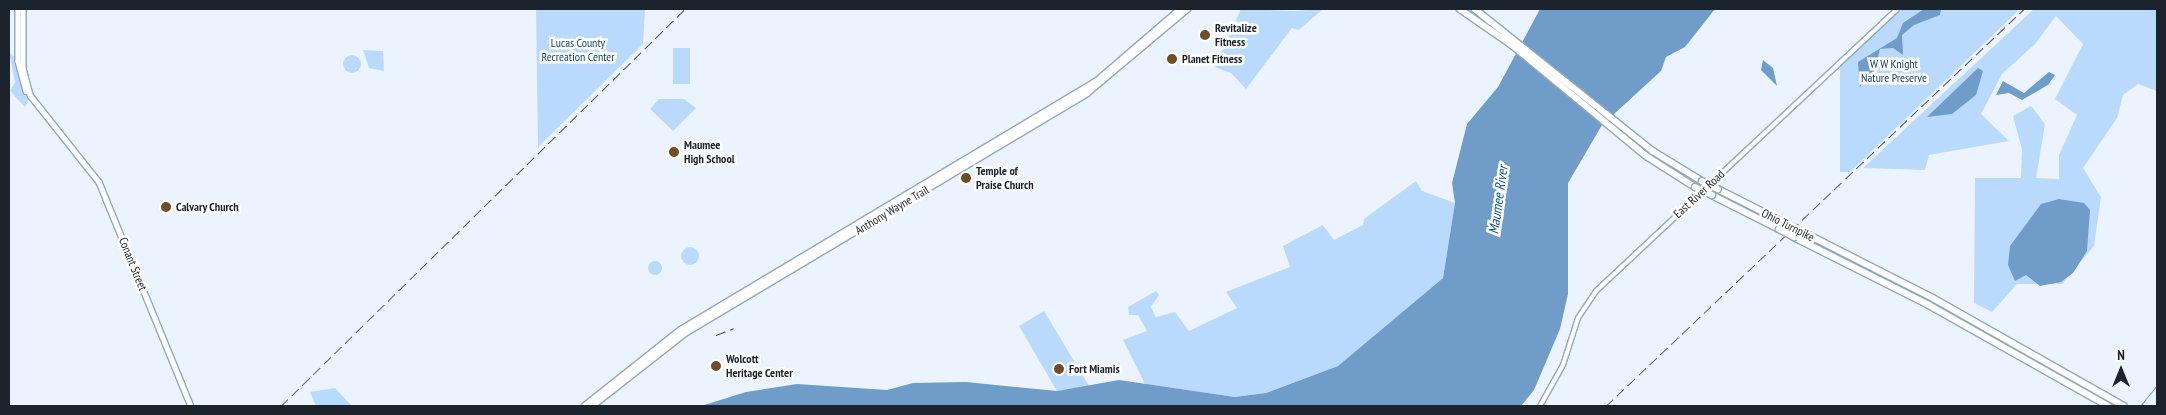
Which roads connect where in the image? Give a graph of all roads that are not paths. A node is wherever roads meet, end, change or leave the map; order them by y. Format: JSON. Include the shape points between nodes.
{"nodes":[{"id":1,"x":18,"y":9,"type":"edge"},
{"id":2,"x":23,"y":9,"type":"edge"},
{"id":3,"x":1185,"y":9,"type":"edge"},
{"id":4,"x":1460,"y":9,"type":"edge"},
{"id":5,"x":1475,"y":9,"type":"edge"},
{"id":6,"x":1897,"y":9,"type":"edge"},
{"id":7,"x":20,"y":50,"type":"junction"},
{"id":8,"x":1150,"y":50,"type":"dead end"},
{"id":9,"x":1118,"y":70,"type":"junction"},
{"id":10,"x":57,"y":134,"type":"junction"},
{"id":11,"x":191,"y":406,"type":"edge"},
{"id":12,"x":585,"y":406,"type":"edge"},
{"id":13,"x":592,"y":406,"type":"edge"},
{"id":14,"x":1540,"y":406,"type":"edge"},
{"id":15,"x":2108,"y":406,"type":"edge"},
{"id":16,"x":2124,"y":406,"type":"edge"}],
"edges":[{"from":1,"to":7,"type":"main road"},
{"from":2,"to":7,"type":"main road"},
{"from":3,"to":9,"type":"highway","name":"Anthony Wayne Trail"},
{"from":3,"to":12,"type":"highway","name":"Anthony Wayne Trail","via":[[1089,86],[681,330]]},
{"from":4,"to":15,"type":"highway","name":"Ohio Turnpike","bridge":true,"via":[[1510,44],[1619,133],[1696,187],[1961,323]]},
{"from":5,"to":16,"type":"highway","name":"Ohio Turnpike","bridge":true,"via":[[1624,127],[1702,181],[1961,314]]},
{"from":6,"to":14,"type":"main road","name":"East River Road","via":[[1596,291],[1581,312],[1563,365]]},
{"from":7,"to":10,"type":"main road","name":"Conant Street","via":[[30,95]]},
{"from":7,"to":10,"type":"main road","name":"Conant Street","via":[[22,79],[36,111]]},
{"from":8,"to":9,"type":"highway"},
{"from":9,"to":13,"type":"highway","name":"Anthony Wayne Trail","via":[[1068,106],[685,333]]},
{"from":10,"to":11,"type":"main road","name":"Conant Street","via":[[101,186]]}]}
